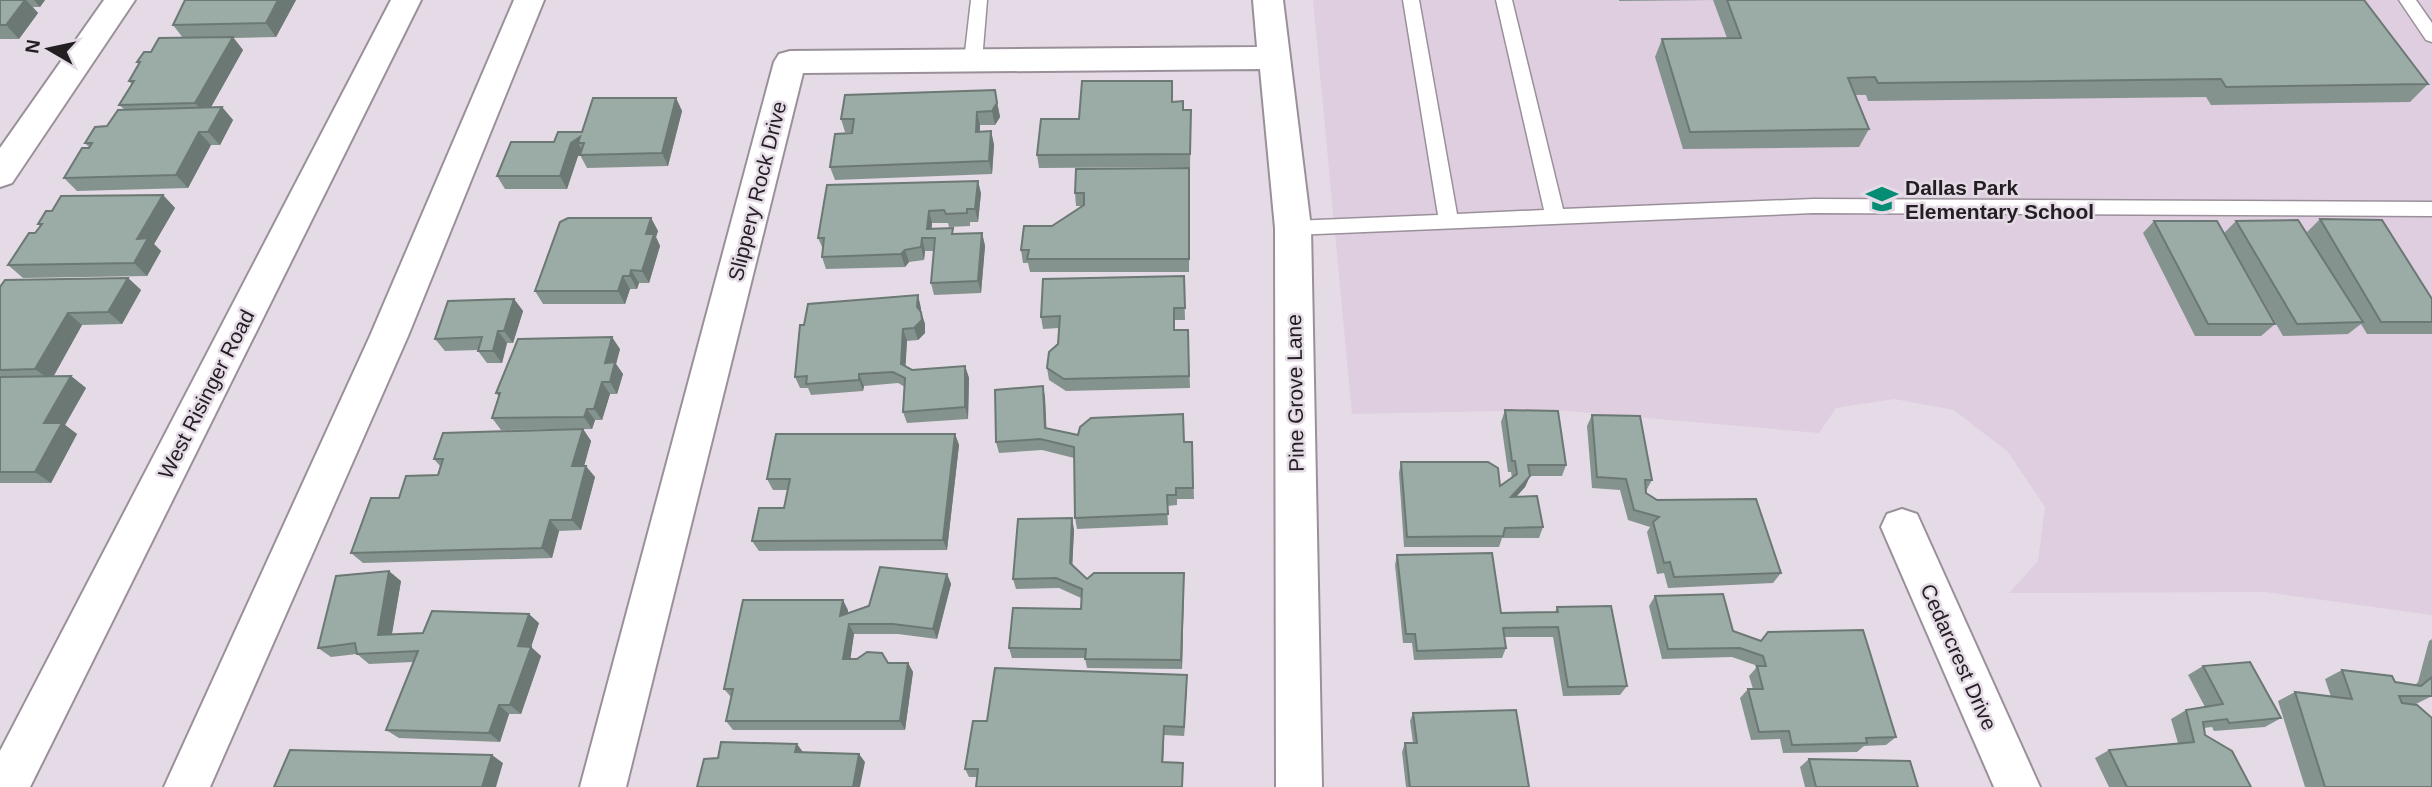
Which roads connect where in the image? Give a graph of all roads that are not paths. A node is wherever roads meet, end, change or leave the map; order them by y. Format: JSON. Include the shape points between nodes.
{"nodes":[{"id":1,"x":120,"y":0,"type":"edge"},
{"id":2,"x":406,"y":0,"type":"edge"},
{"id":3,"x":529,"y":0,"type":"edge"},
{"id":4,"x":979,"y":0,"type":"edge"},
{"id":5,"x":1268,"y":0,"type":"edge"},
{"id":6,"x":1411,"y":0,"type":"edge"},
{"id":7,"x":1504,"y":0,"type":"edge"},
{"id":8,"x":2407,"y":0,"type":"edge"},
{"id":9,"x":2432,"y":36,"type":"edge"},
{"id":10,"x":1273,"y":58,"type":"junction"},
{"id":11,"x":973,"y":61,"type":"junction"},
{"id":12,"x":0,"y":174,"type":"edge"},
{"id":13,"x":2432,"y":209,"type":"edge"},
{"id":14,"x":1555,"y":217,"type":"junction"},
{"id":15,"x":1449,"y":221,"type":"junction"},
{"id":16,"x":1293,"y":228,"type":"junction"},
{"id":17,"x":1902,"y":527,"type":"dead end"},
{"id":18,"x":6,"y":787,"type":"edge"},
{"id":19,"x":187,"y":787,"type":"edge"},
{"id":20,"x":603,"y":787,"type":"edge"},
{"id":21,"x":1299,"y":787,"type":"edge"},
{"id":22,"x":2017,"y":787,"type":"edge"}],
"edges":[{"from":1,"to":12,"type":"street"},
{"from":2,"to":18,"type":"street","name":"West Risinger Road"},
{"from":3,"to":19,"type":"street","via":[[389,336]]},
{"from":4,"to":11,"type":"lane"},
{"from":5,"to":10,"type":"street","name":"Pine Grove Lane"},
{"from":6,"to":15,"type":"lane"},
{"from":7,"to":14,"type":"lane"},
{"from":8,"to":9,"type":"lane"},
{"from":10,"to":11,"type":"street","name":"Slippery Rock Drive"},
{"from":10,"to":16,"type":"street","name":"Pine Grove Lane"},
{"from":11,"to":20,"type":"street","name":"Slippery Rock Drive","via":[[790,62]]},
{"from":13,"to":14,"type":"lane","via":[[1813,206]]},
{"from":14,"to":15,"type":"lane"},
{"from":15,"to":16,"type":"lane"},
{"from":16,"to":21,"type":"street","name":"Pine Grove Lane"},
{"from":17,"to":22,"type":"street","name":"Cedarcrest Drive"}]}
